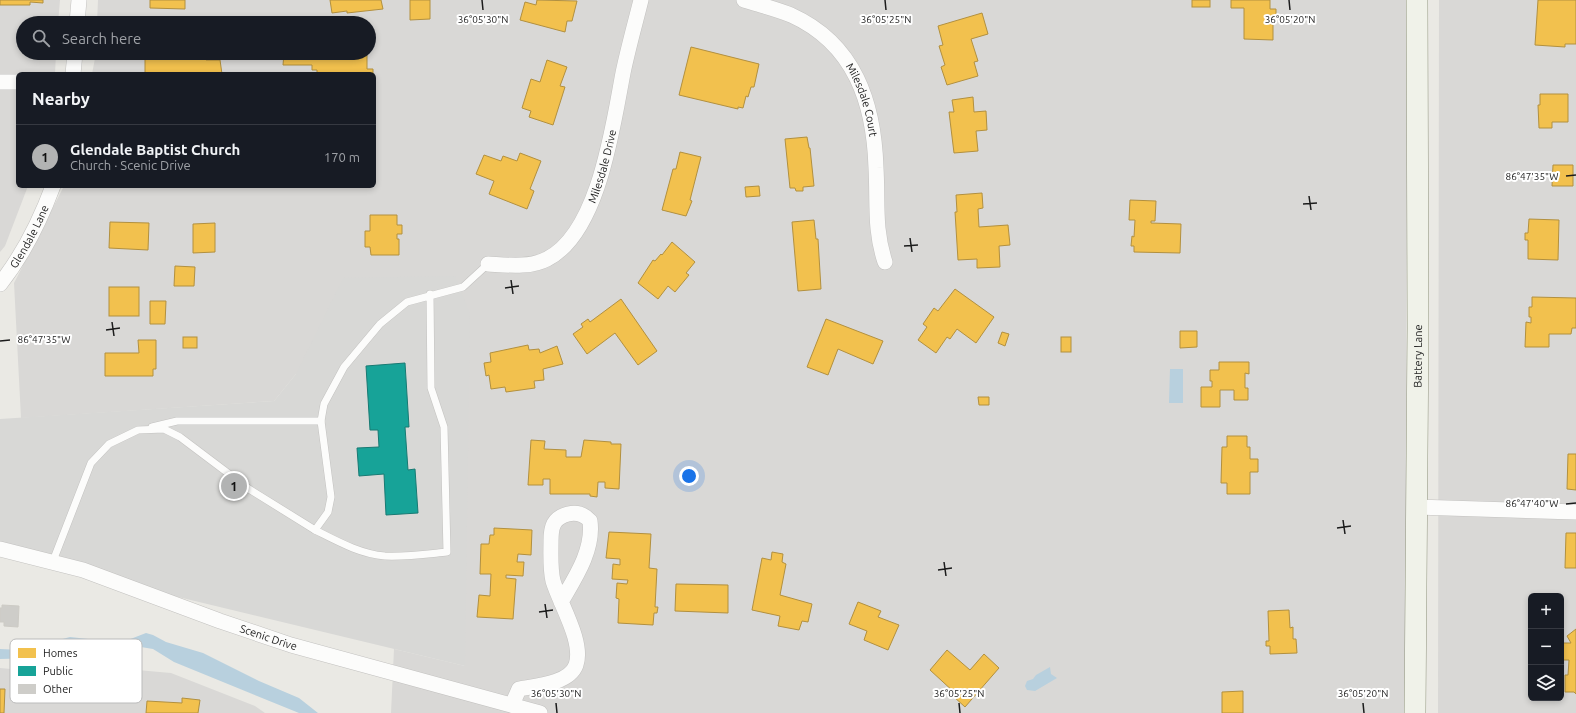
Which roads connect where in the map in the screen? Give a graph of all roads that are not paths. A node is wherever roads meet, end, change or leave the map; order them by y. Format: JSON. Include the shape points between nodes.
{"nodes":[{"id":1,"x":79,"y":0,"type":"edge"},
{"id":2,"x":642,"y":0,"type":"edge"},
{"id":3,"x":744,"y":0,"type":"edge"},
{"id":4,"x":1417,"y":0,"type":"edge"},
{"id":5,"x":78,"y":16,"type":"edge"},
{"id":6,"x":74,"y":60,"type":"edge"},
{"id":7,"x":73,"y":72,"type":"edge"},
{"id":8,"x":0,"y":82,"type":"edge"},
{"id":9,"x":16,"y":82,"type":"edge"},
{"id":10,"x":52,"y":188,"type":"edge"},
{"id":11,"x":885,"y":262,"type":"dead end"},
{"id":12,"x":488,"y":264,"type":"joint"},
{"id":13,"x":0,"y":284,"type":"edge"},
{"id":14,"x":430,"y":294,"type":"junction"},
{"id":15,"x":321,"y":421,"type":"junction"},
{"id":16,"x":138,"y":430,"type":"junction"},
{"id":17,"x":1416,"y":507,"type":"junction"},
{"id":18,"x":1576,"y":512,"type":"edge"},
{"id":19,"x":315,"y":530,"type":"junction"},
{"id":20,"x":0,"y":549,"type":"edge"},
{"id":21,"x":53,"y":561,"type":"junction"},
{"id":22,"x":561,"y":602,"type":"junction"},
{"id":23,"x":512,"y":705,"type":"junction"},
{"id":24,"x":540,"y":713,"type":"edge"},
{"id":25,"x":1416,"y":713,"type":"edge"}],
"edges":[{"from":1,"to":5,"type":"street"},
{"from":2,"to":12,"type":"street","name":"Milesdale Drive","via":[[623,71],[605,157],[591,206],[583,221],[562,248],[548,259],[530,264]]},
{"from":3,"to":11,"type":"street","name":"Milesdale Court","via":[[802,21],[846,57],[852,67],[867,105],[873,129],[877,170],[877,230]]},
{"from":4,"to":17,"type":"main road","name":"Battery Lane"},
{"from":6,"to":7,"type":"street"},
{"from":8,"to":9,"type":"street"},
{"from":10,"to":13,"type":"street","name":"Glendale Lane","via":[[41,217]]},
{"from":12,"to":14,"type":"lane","via":[[463,287]]},
{"from":14,"to":15,"type":"lane","via":[[406,302],[376,330],[344,367],[324,404]]},
{"from":14,"to":19,"type":"lane","via":[[431,388],[444,427],[447,552],[384,556],[344,544]]},
{"from":15,"to":16,"type":"lane","via":[[177,421]]},
{"from":15,"to":19,"type":"lane","via":[[330,497],[328,512]]},
{"from":16,"to":19,"type":"lane","via":[[164,430],[180,437],[249,489]]},
{"from":16,"to":21,"type":"lane","via":[[109,444],[91,463]]},
{"from":17,"to":18,"type":"street"},
{"from":17,"to":25,"type":"main road","name":"Battery Lane"},
{"from":20,"to":21,"type":"street","name":"Scenic Drive"},
{"from":21,"to":23,"type":"street","name":"Scenic Drive","via":[[94,573],[274,640]]},
{"from":22,"to":22,"type":"street","via":[[553,580],[551,527],[558,518],[573,513],[581,514],[590,521],[590,536],[577,574]]},
{"from":22,"to":23,"type":"street","via":[[575,639],[576,666],[571,673],[558,680],[519,689]]},
{"from":23,"to":24,"type":"street","name":"Scenic Drive"}]}
